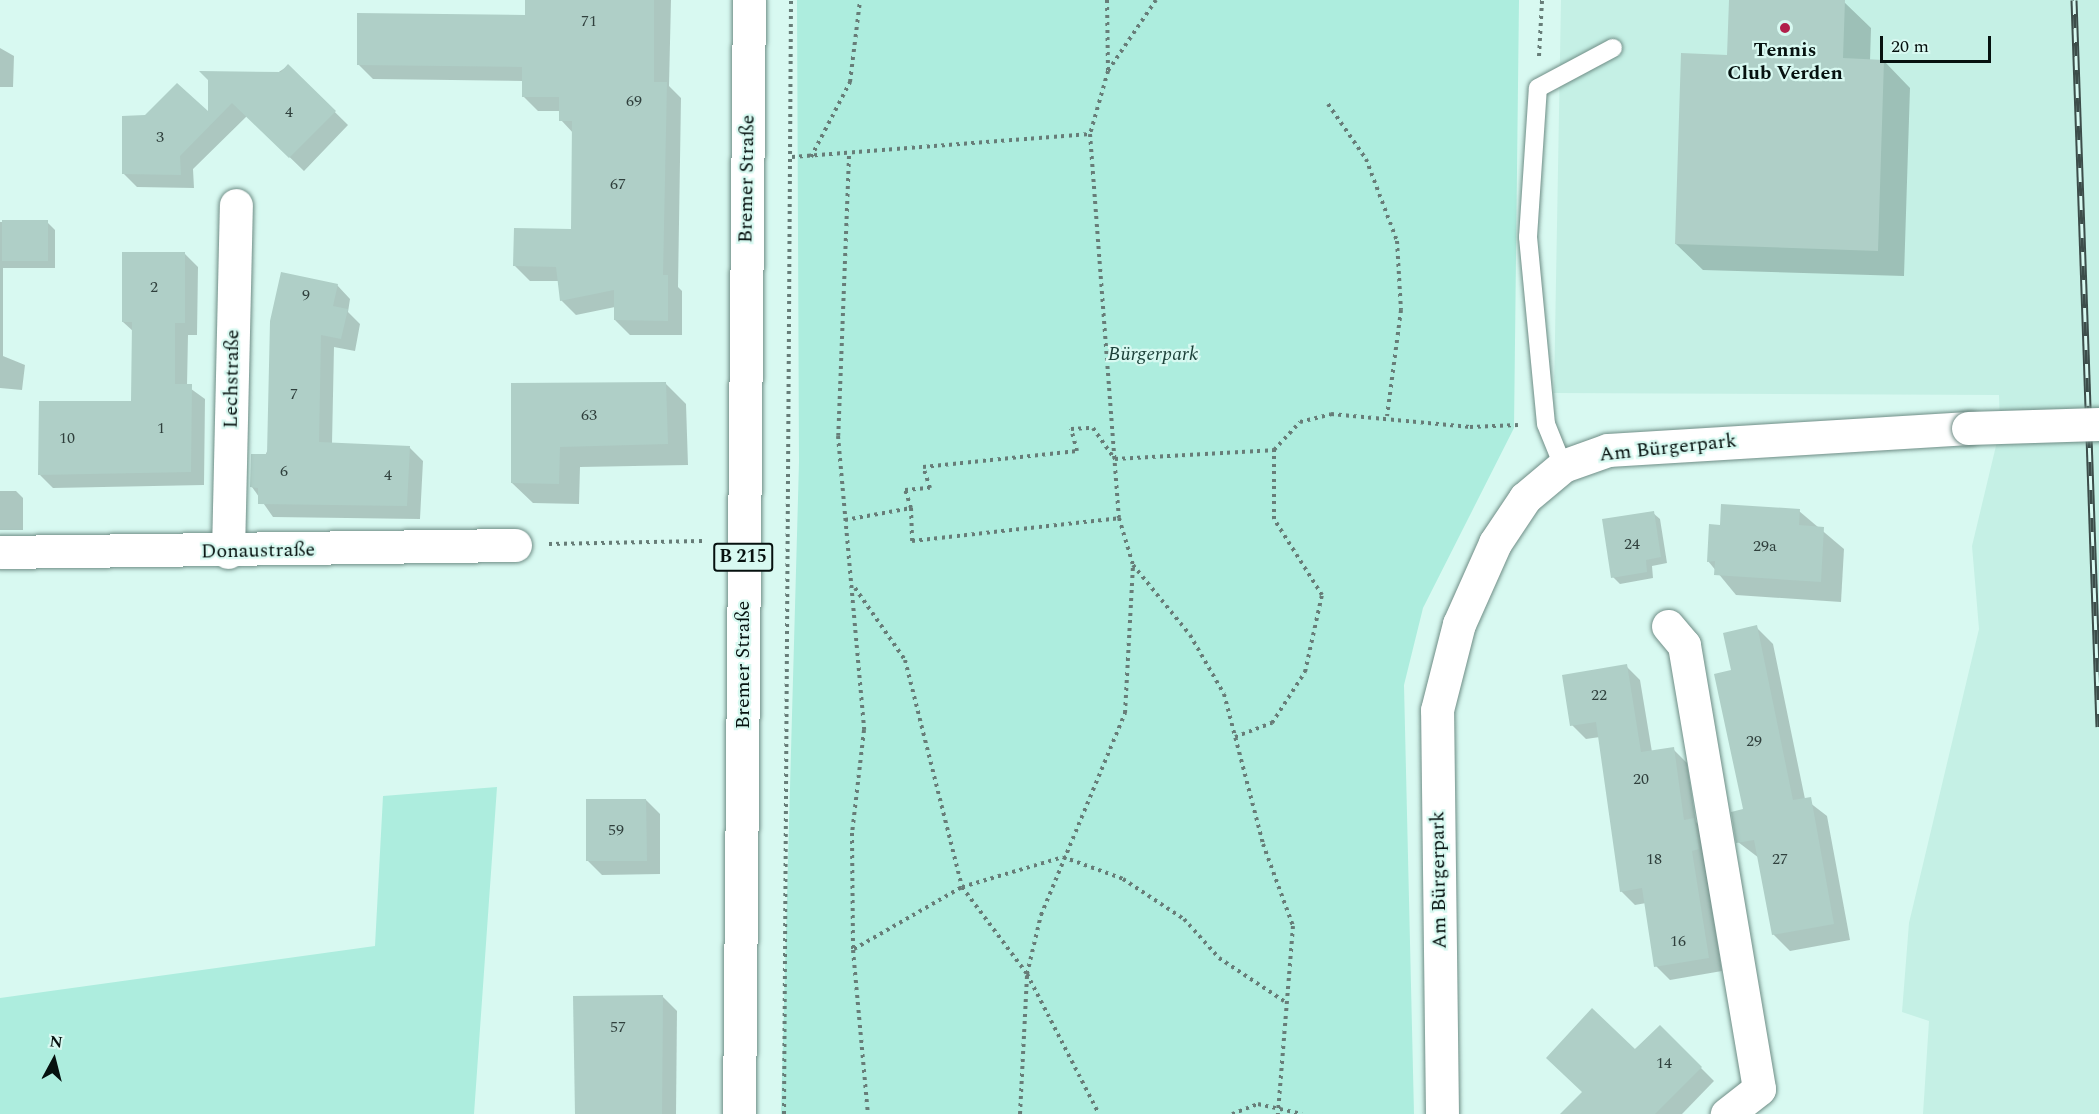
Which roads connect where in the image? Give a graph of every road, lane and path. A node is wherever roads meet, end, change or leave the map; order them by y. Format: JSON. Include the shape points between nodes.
{"nodes":[{"id":1,"x":748,"y":0,"type":"edge"},
{"id":2,"x":790,"y":0,"type":"edge"},
{"id":3,"x":860,"y":0,"type":"edge"},
{"id":4,"x":1107,"y":0,"type":"edge"},
{"id":5,"x":1156,"y":0,"type":"edge"},
{"id":6,"x":1542,"y":0,"type":"edge"},
{"id":7,"x":1613,"y":48,"type":"dead end"},
{"id":8,"x":1108,"y":72,"type":"junction"},
{"id":9,"x":1538,"y":88,"type":"junction"},
{"id":10,"x":1328,"y":104,"type":"dead end"},
{"id":11,"x":1090,"y":134,"type":"junction"},
{"id":12,"x":849,"y":156,"type":"junction"},
{"id":13,"x":792,"y":157,"type":"junction"},
{"id":14,"x":811,"y":157,"type":"junction"},
{"id":15,"x":236,"y":205,"type":"dead end"},
{"id":16,"x":1387,"y":416,"type":"junction"},
{"id":17,"x":1546,"y":424,"type":"junction"},
{"id":18,"x":2099,"y":424,"type":"edge"},
{"id":19,"x":1274,"y":450,"type":"junction"},
{"id":20,"x":1115,"y":459,"type":"junction"},
{"id":21,"x":1563,"y":466,"type":"junction"},
{"id":22,"x":911,"y":508,"type":"junction"},
{"id":23,"x":1119,"y":518,"type":"junction"},
{"id":24,"x":845,"y":520,"type":"junction"},
{"id":25,"x":702,"y":541,"type":"dead end"},
{"id":26,"x":515,"y":545,"type":"joint"},
{"id":27,"x":0,"y":552,"type":"edge"},
{"id":28,"x":228,"y":552,"type":"junction"},
{"id":29,"x":1133,"y":565,"type":"junction"},
{"id":30,"x":854,"y":587,"type":"junction"},
{"id":31,"x":1668,"y":626,"type":"dead end"},
{"id":32,"x":1235,"y":737,"type":"junction"},
{"id":33,"x":1063,"y":857,"type":"junction"},
{"id":34,"x":962,"y":887,"type":"junction"},
{"id":35,"x":853,"y":950,"type":"junction"},
{"id":36,"x":1027,"y":974,"type":"junction"},
{"id":37,"x":1284,"y":1001,"type":"junction"},
{"id":38,"x":1279,"y":1104,"type":"junction"},
{"id":39,"x":739,"y":1114,"type":"edge"},
{"id":40,"x":784,"y":1114,"type":"edge"},
{"id":41,"x":868,"y":1114,"type":"edge"},
{"id":42,"x":1020,"y":1114,"type":"edge"},
{"id":43,"x":1099,"y":1114,"type":"edge"},
{"id":44,"x":1232,"y":1114,"type":"edge"},
{"id":45,"x":1278,"y":1114,"type":"edge"},
{"id":46,"x":1302,"y":1114,"type":"edge"},
{"id":47,"x":1442,"y":1114,"type":"edge"},
{"id":48,"x":1727,"y":1114,"type":"edge"}],
"edges":[{"from":1,"to":39,"type":"street","name":"Bremer Straße","number":"B 215"},
{"from":2,"to":13,"type":"path"},
{"from":3,"to":14,"type":"path","via":[[850,82]]},
{"from":4,"to":8,"type":"path"},
{"from":5,"to":8,"type":"path"},
{"from":6,"to":9,"type":"path"},
{"from":7,"to":9,"type":"lane"},
{"from":8,"to":11,"type":"path"},
{"from":9,"to":17,"type":"lane","via":[[1528,237]]},
{"from":10,"to":16,"type":"path","via":[[1366,159],[1397,241],[1401,310]]},
{"from":11,"to":12,"type":"path"},
{"from":11,"to":20,"type":"path"},
{"from":12,"to":14,"type":"path"},
{"from":12,"to":24,"type":"path","via":[[838,436]]},
{"from":13,"to":14,"type":"path"},
{"from":13,"to":40,"type":"path"},
{"from":15,"to":28,"type":"street","name":"Lechstraße"},
{"from":16,"to":17,"type":"path","via":[[1470,427]]},
{"from":16,"to":19,"type":"path","via":[[1331,414],[1300,422]]},
{"from":17,"to":21,"type":"lane"},
{"from":18,"to":21,"type":"street","name":"Am Bürgerpark","bridge":true,"via":[[1686,442],[1608,450]]},
{"from":19,"to":20,"type":"path"},
{"from":19,"to":32,"type":"path","via":[[1274,519],[1322,595],[1305,672],[1272,723]]},
{"from":20,"to":22,"type":"path","via":[[1093,429],[1071,429],[1077,451],[923,467],[930,488],[904,490]]},
{"from":20,"to":23,"type":"path"},
{"from":21,"to":47,"type":"street","name":"Am Bürgerpark","via":[[1525,498],[1495,543],[1459,624],[1437,710]]},
{"from":22,"to":23,"type":"path","via":[[912,541]]},
{"from":22,"to":24,"type":"path"},
{"from":23,"to":29,"type":"path"},
{"from":24,"to":30,"type":"path"},
{"from":25,"to":26,"type":"path"},
{"from":26,"to":28,"type":"street","name":"Donaustraße"},
{"from":27,"to":28,"type":"street","name":"Donaustraße"},
{"from":29,"to":32,"type":"path","via":[[1190,635],[1224,694]]},
{"from":29,"to":33,"type":"path","via":[[1125,713]]},
{"from":30,"to":34,"type":"path","via":[[905,660]]},
{"from":30,"to":35,"type":"path","via":[[864,730],[852,833]]},
{"from":31,"to":48,"type":"street","via":[[1684,645],[1759,1089]]},
{"from":32,"to":37,"type":"path","via":[[1263,844],[1293,926]]},
{"from":33,"to":34,"type":"path"},
{"from":33,"to":36,"type":"path"},
{"from":33,"to":37,"type":"path","via":[[1123,879],[1184,919],[1219,958]]},
{"from":34,"to":35,"type":"path"},
{"from":34,"to":36,"type":"path"},
{"from":35,"to":41,"type":"path"},
{"from":36,"to":42,"type":"path"},
{"from":36,"to":43,"type":"path"},
{"from":37,"to":38,"type":"path"},
{"from":38,"to":44,"type":"path","via":[[1258,1104]]},
{"from":38,"to":45,"type":"path"},
{"from":38,"to":46,"type":"path"}]}
